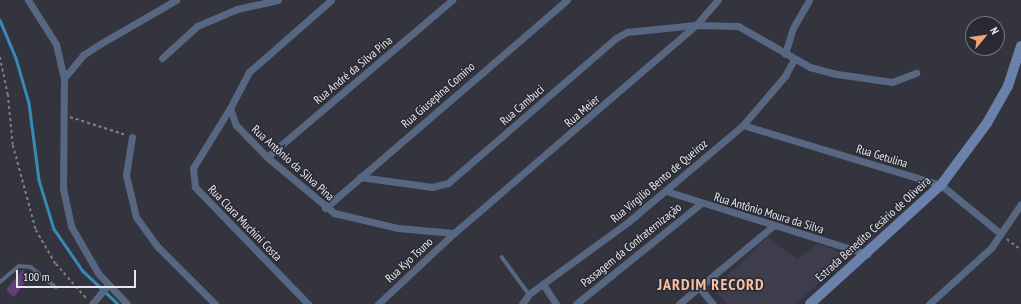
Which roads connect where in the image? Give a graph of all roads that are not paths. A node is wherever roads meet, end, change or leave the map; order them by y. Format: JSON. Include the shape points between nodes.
{"nodes":[{"id":1,"x":28,"y":0,"type":"edge"},
{"id":2,"x":176,"y":0,"type":"edge"},
{"id":3,"x":278,"y":0,"type":"edge"},
{"id":4,"x":332,"y":0,"type":"edge"},
{"id":5,"x":452,"y":0,"type":"edge"},
{"id":6,"x":567,"y":0,"type":"edge"},
{"id":7,"x":718,"y":0,"type":"edge"},
{"id":8,"x":809,"y":0,"type":"edge"},
{"id":9,"x":696,"y":25,"type":"junction"},
{"id":10,"x":1021,"y":46,"type":"edge"},
{"id":11,"x":785,"y":54,"type":"junction"},
{"id":12,"x":162,"y":58,"type":"dead end"},
{"id":13,"x":794,"y":59,"type":"junction"},
{"id":14,"x":916,"y":73,"type":"dead end"},
{"id":15,"x":64,"y":78,"type":"junction"},
{"id":16,"x":230,"y":108,"type":"junction"},
{"id":17,"x":743,"y":125,"type":"junction"},
{"id":18,"x":132,"y":136,"type":"road end"},
{"id":19,"x":267,"y":157,"type":"junction"},
{"id":20,"x":360,"y":177,"type":"junction"},
{"id":21,"x":941,"y":185,"type":"junction"},
{"id":22,"x":666,"y":191,"type":"junction"},
{"id":23,"x":700,"y":204,"type":"junction"},
{"id":24,"x":1021,"y":204,"type":"edge"},
{"id":25,"x":325,"y":208,"type":"junction"},
{"id":26,"x":773,"y":226,"type":"junction"},
{"id":27,"x":454,"y":233,"type":"junction"},
{"id":28,"x":1001,"y":234,"type":"junction"},
{"id":29,"x":867,"y":254,"type":"junction"},
{"id":30,"x":502,"y":257,"type":"dead end"},
{"id":31,"x":0,"y":282,"type":"edge"},
{"id":32,"x":543,"y":284,"type":"junction"},
{"id":33,"x":106,"y":286,"type":"junction"},
{"id":34,"x":56,"y":287,"type":"dead end"},
{"id":35,"x":699,"y":287,"type":"junction"},
{"id":36,"x":529,"y":294,"type":"junction"},
{"id":37,"x":93,"y":301,"type":"edge"},
{"id":38,"x":127,"y":304,"type":"edge"},
{"id":39,"x":215,"y":304,"type":"edge"},
{"id":40,"x":308,"y":304,"type":"edge"},
{"id":41,"x":378,"y":304,"type":"edge"},
{"id":42,"x":522,"y":304,"type":"edge"},
{"id":43,"x":556,"y":304,"type":"edge"},
{"id":44,"x":576,"y":304,"type":"edge"},
{"id":45,"x":680,"y":304,"type":"edge"},
{"id":46,"x":713,"y":304,"type":"edge"},
{"id":47,"x":810,"y":304,"type":"edge"},
{"id":48,"x":929,"y":304,"type":"edge"}],
"edges":[{"from":1,"to":15,"type":"street","via":[[56,44]]},
{"from":2,"to":15,"type":"street","via":[[94,48]]},
{"from":3,"to":12,"type":"street","via":[[237,10],[197,26]]},
{"from":4,"to":16,"type":"street","via":[[249,72]]},
{"from":5,"to":19,"type":"street","name":"Rua André da Silva Pina"},
{"from":6,"to":20,"type":"street","name":"Rua Giusepina Comino"},
{"from":7,"to":9,"type":"street","name":"Rua Meier"},
{"from":8,"to":11,"type":"street","via":[[793,28]]},
{"from":9,"to":11,"type":"street","name":"Rua Cambuci","via":[[738,26]]},
{"from":9,"to":20,"type":"street","name":"Rua Cambuci","via":[[627,32],[616,38],[448,183],[432,187]]},
{"from":9,"to":27,"type":"street","name":"Rua Meier"},
{"from":10,"to":21,"type":"main road","name":"Estrada Benedito Cesário de Oliveira","via":[[1008,86],[987,123]]},
{"from":11,"to":13,"type":"street","name":"Rua Cambuci"},
{"from":13,"to":14,"type":"street","name":"Rua Cambuci","via":[[810,67],[861,79],[892,82]]},
{"from":13,"to":17,"type":"street","name":"Rua Virgilio Bento de Queiroz","via":[[785,76]]},
{"from":15,"to":33,"type":"street","via":[[65,206],[81,248]]},
{"from":16,"to":19,"type":"street","name":"Rua Antônio da Silva Pina","via":[[236,125]]},
{"from":16,"to":40,"type":"street","name":"Rua Clara Muchini Costa","via":[[193,168],[195,187]]},
{"from":17,"to":21,"type":"street","name":"Rua Getulina"},
{"from":17,"to":22,"type":"street","name":"Rua Virgilio Bento de Queiroz"},
{"from":18,"to":39,"type":"street","via":[[126,175],[136,217],[158,247]]},
{"from":19,"to":25,"type":"street","name":"Rua Antônio da Silva Pina"},
{"from":20,"to":25,"type":"street","name":"Rua Giusepina Comino"},
{"from":21,"to":28,"type":"street","name":"Rua Getulina"},
{"from":21,"to":29,"type":"main road","name":"Estrada Benedito Cesário de Oliveira"},
{"from":22,"to":23,"type":"street","name":"Rua Antônio Moura da Silva"},
{"from":22,"to":32,"type":"street","name":"Rua Virgilio Bento de Queiroz"},
{"from":23,"to":26,"type":"street","name":"Rua Antônio Moura da Silva"},
{"from":23,"to":44,"type":"street","name":"Passagem da Confraternização"},
{"from":24,"to":28,"type":"street"},
{"from":25,"to":27,"type":"street","name":"Rua Antônio da Silva Pina","via":[[345,218]]},
{"from":26,"to":29,"type":"street","name":"Rua Antônio Moura da Silva"},
{"from":26,"to":35,"type":"street"},
{"from":27,"to":41,"type":"street","name":"Rua Kyo Tsuno"},
{"from":28,"to":48,"type":"street","via":[[974,264]]},
{"from":29,"to":47,"type":"main road","name":"Estrada Benedito Cesário de Oliveira"},
{"from":30,"to":36,"type":"lane"},
{"from":31,"to":34,"type":"lane","via":[[20,266],[31,267]]},
{"from":32,"to":36,"type":"street","name":"Rua Virgilio Bento de Queiroz"},
{"from":32,"to":43,"type":"street"},
{"from":33,"to":37,"type":"street"},
{"from":33,"to":38,"type":"street"},
{"from":35,"to":45,"type":"street"},
{"from":35,"to":46,"type":"street"},
{"from":36,"to":42,"type":"street","name":"Rua Virgilio Bento de Queiroz"}]}
